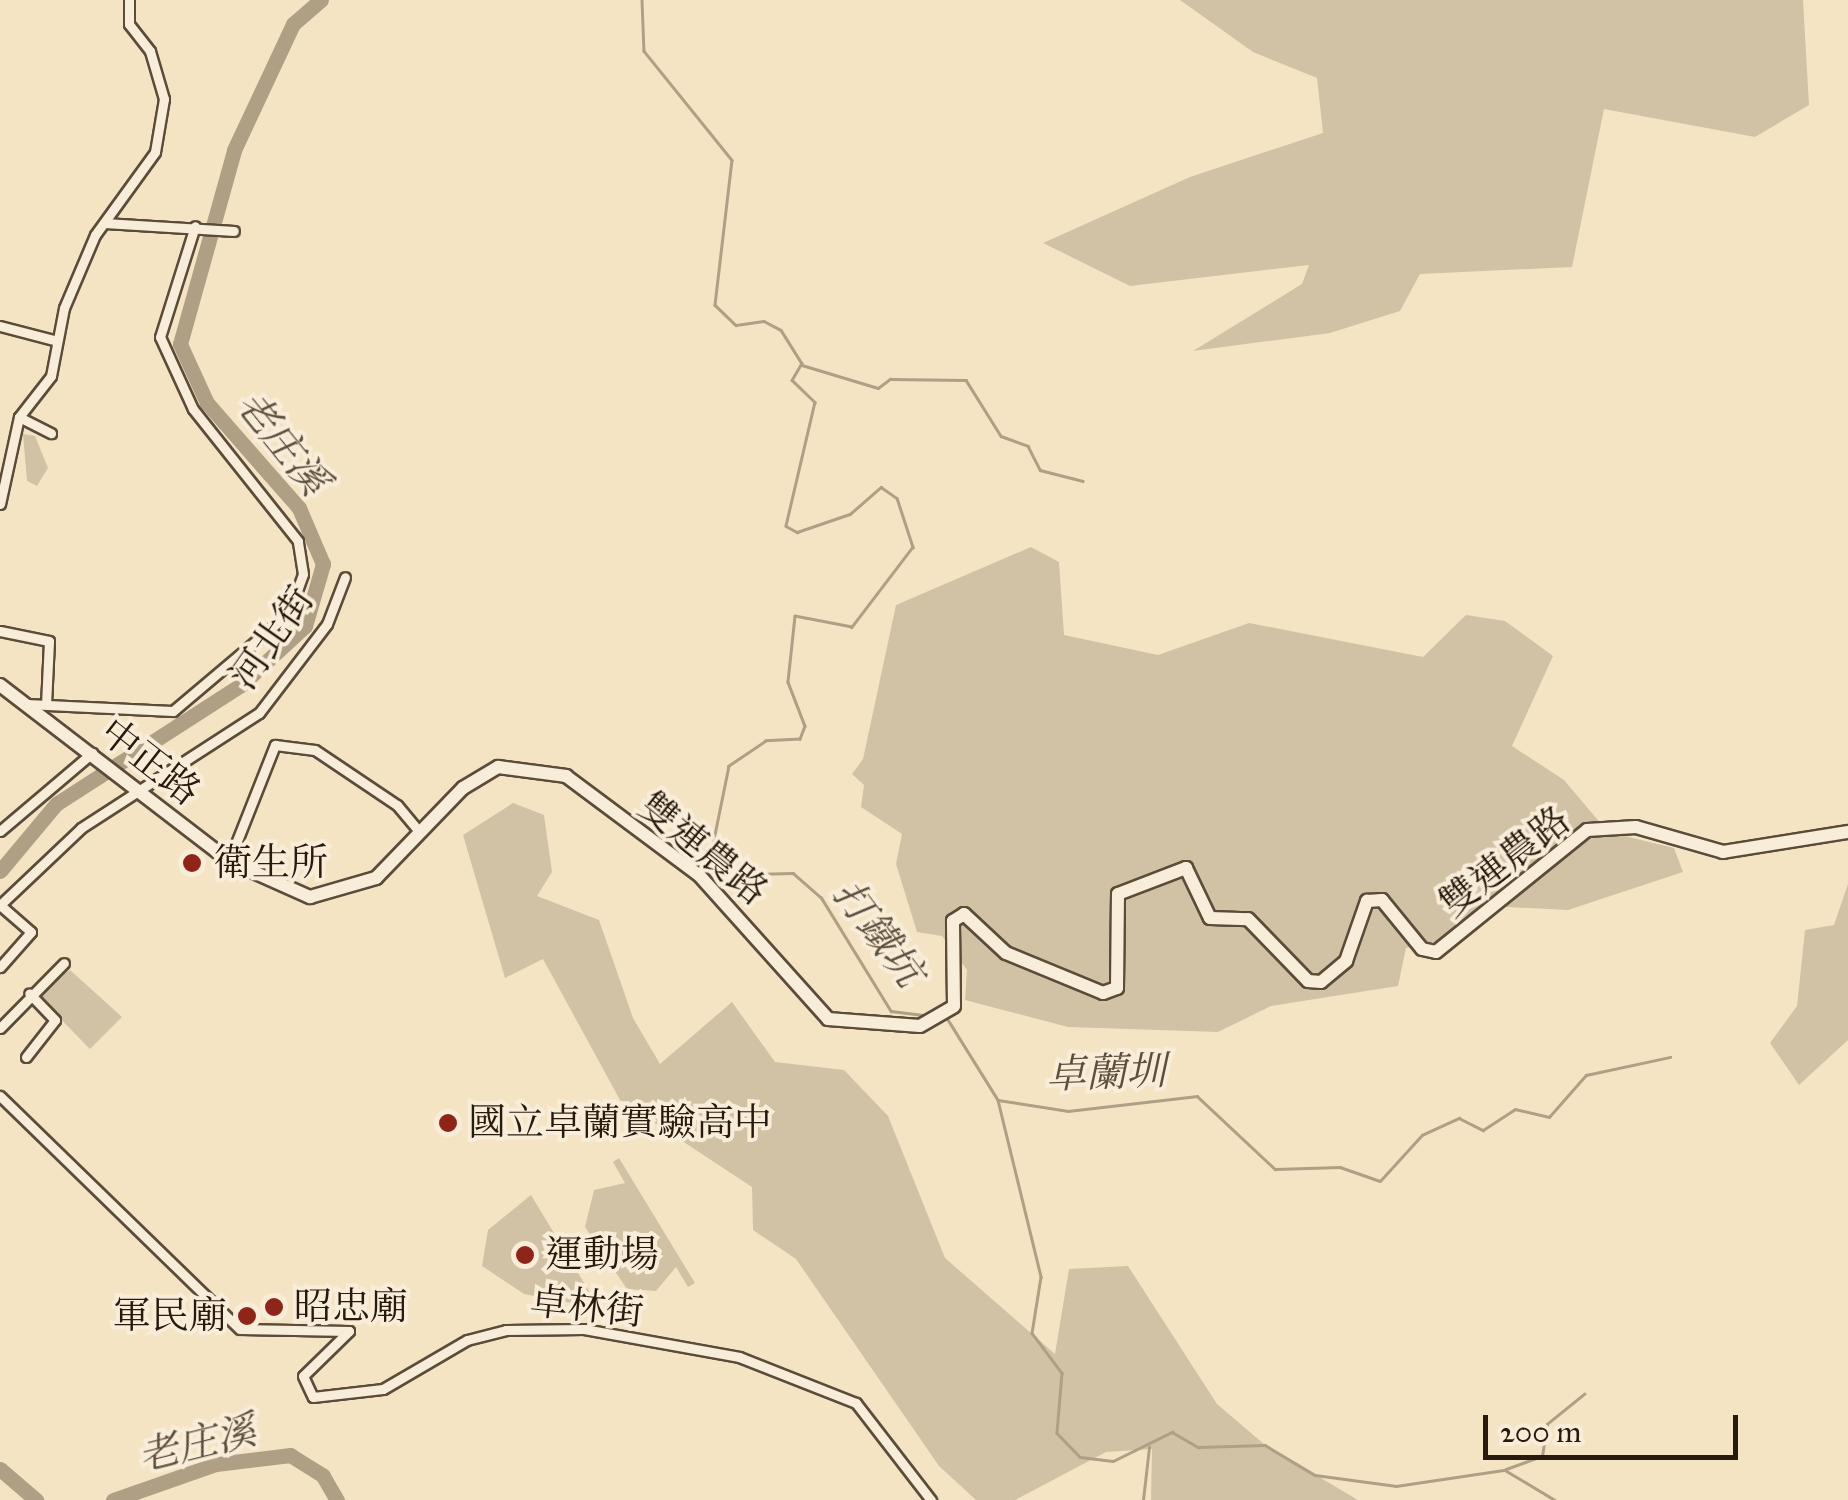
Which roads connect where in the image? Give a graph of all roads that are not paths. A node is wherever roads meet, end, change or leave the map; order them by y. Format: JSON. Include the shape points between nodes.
{"nodes":[{"id":1,"x":129,"y":0,"type":"edge"},
{"id":2,"x":106,"y":223,"type":"junction"},
{"id":3,"x":194,"y":226,"type":"junction"},
{"id":4,"x":234,"y":231,"type":"dead end"},
{"id":5,"x":0,"y":326,"type":"edge"},
{"id":6,"x":56,"y":341,"type":"junction"},
{"id":7,"x":19,"y":416,"type":"junction"},
{"id":8,"x":52,"y":433,"type":"dead end"},
{"id":9,"x":0,"y":442,"type":"edge"},
{"id":10,"x":13,"y":446,"type":"junction"},
{"id":11,"x":0,"y":504,"type":"edge"},
{"id":12,"x":345,"y":577,"type":"dead end"},
{"id":13,"x":0,"y":631,"type":"edge"},
{"id":14,"x":0,"y":685,"type":"edge"},
{"id":15,"x":25,"y":704,"type":"junction"},
{"id":16,"x":46,"y":704,"type":"junction"},
{"id":17,"x":95,"y":756,"type":"junction"},
{"id":18,"x":140,"y":792,"type":"junction"},
{"id":19,"x":0,"y":831,"type":"edge"},
{"id":20,"x":420,"y":832,"type":"junction"},
{"id":21,"x":1848,"y":832,"type":"edge"},
{"id":22,"x":229,"y":861,"type":"junction"},
{"id":23,"x":0,"y":905,"type":"edge"},
{"id":24,"x":64,"y":963,"type":"dead end"},
{"id":25,"x":0,"y":967,"type":"edge"},
{"id":26,"x":29,"y":994,"type":"junction"},
{"id":27,"x":0,"y":1028,"type":"edge"},
{"id":28,"x":26,"y":1057,"type":"dead end"},
{"id":29,"x":0,"y":1096,"type":"edge"},
{"id":30,"x":930,"y":1500,"type":"edge"}],
"edges":[{"from":1,"to":2,"type":"street","via":[[129,24],[159,75],[162,120],[155,152]]},
{"from":2,"to":3,"type":"street"},
{"from":2,"to":6,"type":"street"},
{"from":3,"to":4,"type":"street"},
{"from":3,"to":16,"type":"street","via":[[160,336],[193,409],[298,541],[303,574],[289,613],[172,711]]},
{"from":5,"to":6,"type":"street"},
{"from":6,"to":7,"type":"street","via":[[51,376]]},
{"from":7,"to":8,"type":"street"},
{"from":7,"to":10,"type":"street"},
{"from":9,"to":10,"type":"street"},
{"from":10,"to":11,"type":"street"},
{"from":12,"to":18,"type":"street","name":"河北街","via":[[328,624],[258,713]]},
{"from":13,"to":16,"type":"street","via":[[49,641]]},
{"from":14,"to":15,"type":"street","name":"中正路"},
{"from":15,"to":16,"type":"street"},
{"from":15,"to":17,"type":"street","name":"中正路"},
{"from":17,"to":18,"type":"street","name":"中正路"},
{"from":17,"to":19,"type":"street"},
{"from":18,"to":22,"type":"street","name":"中正路"},
{"from":18,"to":23,"type":"street","name":"河北街","via":[[81,828]]},
{"from":20,"to":21,"type":"street","name":"雙連農路","via":[[463,788],[498,767],[566,776],[699,875],[828,1019],[920,1026],[954,1006],[954,921],[964,914],[1006,953],[1104,993],[1117,988],[1118,894],[1186,868],[1210,918],[1248,919],[1308,981],[1321,982],[1346,961],[1367,901],[1382,900],[1422,948],[1436,952],[1587,830],[1636,828],[1723,852]]},
{"from":20,"to":22,"type":"street","name":"中正路","via":[[376,878],[310,897]]},
{"from":20,"to":22,"type":"street","via":[[396,804],[315,750],[275,744]]},
{"from":23,"to":25,"type":"street","via":[[31,932]]},
{"from":24,"to":26,"type":"street"},
{"from":26,"to":27,"type":"street"},
{"from":26,"to":28,"type":"street","via":[[55,1020]]},
{"from":29,"to":30,"type":"street","name":"卓林街","via":[[240,1329],[349,1332],[303,1376],[313,1397],[383,1389],[466,1340],[506,1330],[584,1329],[739,1357],[856,1404]]}]}
